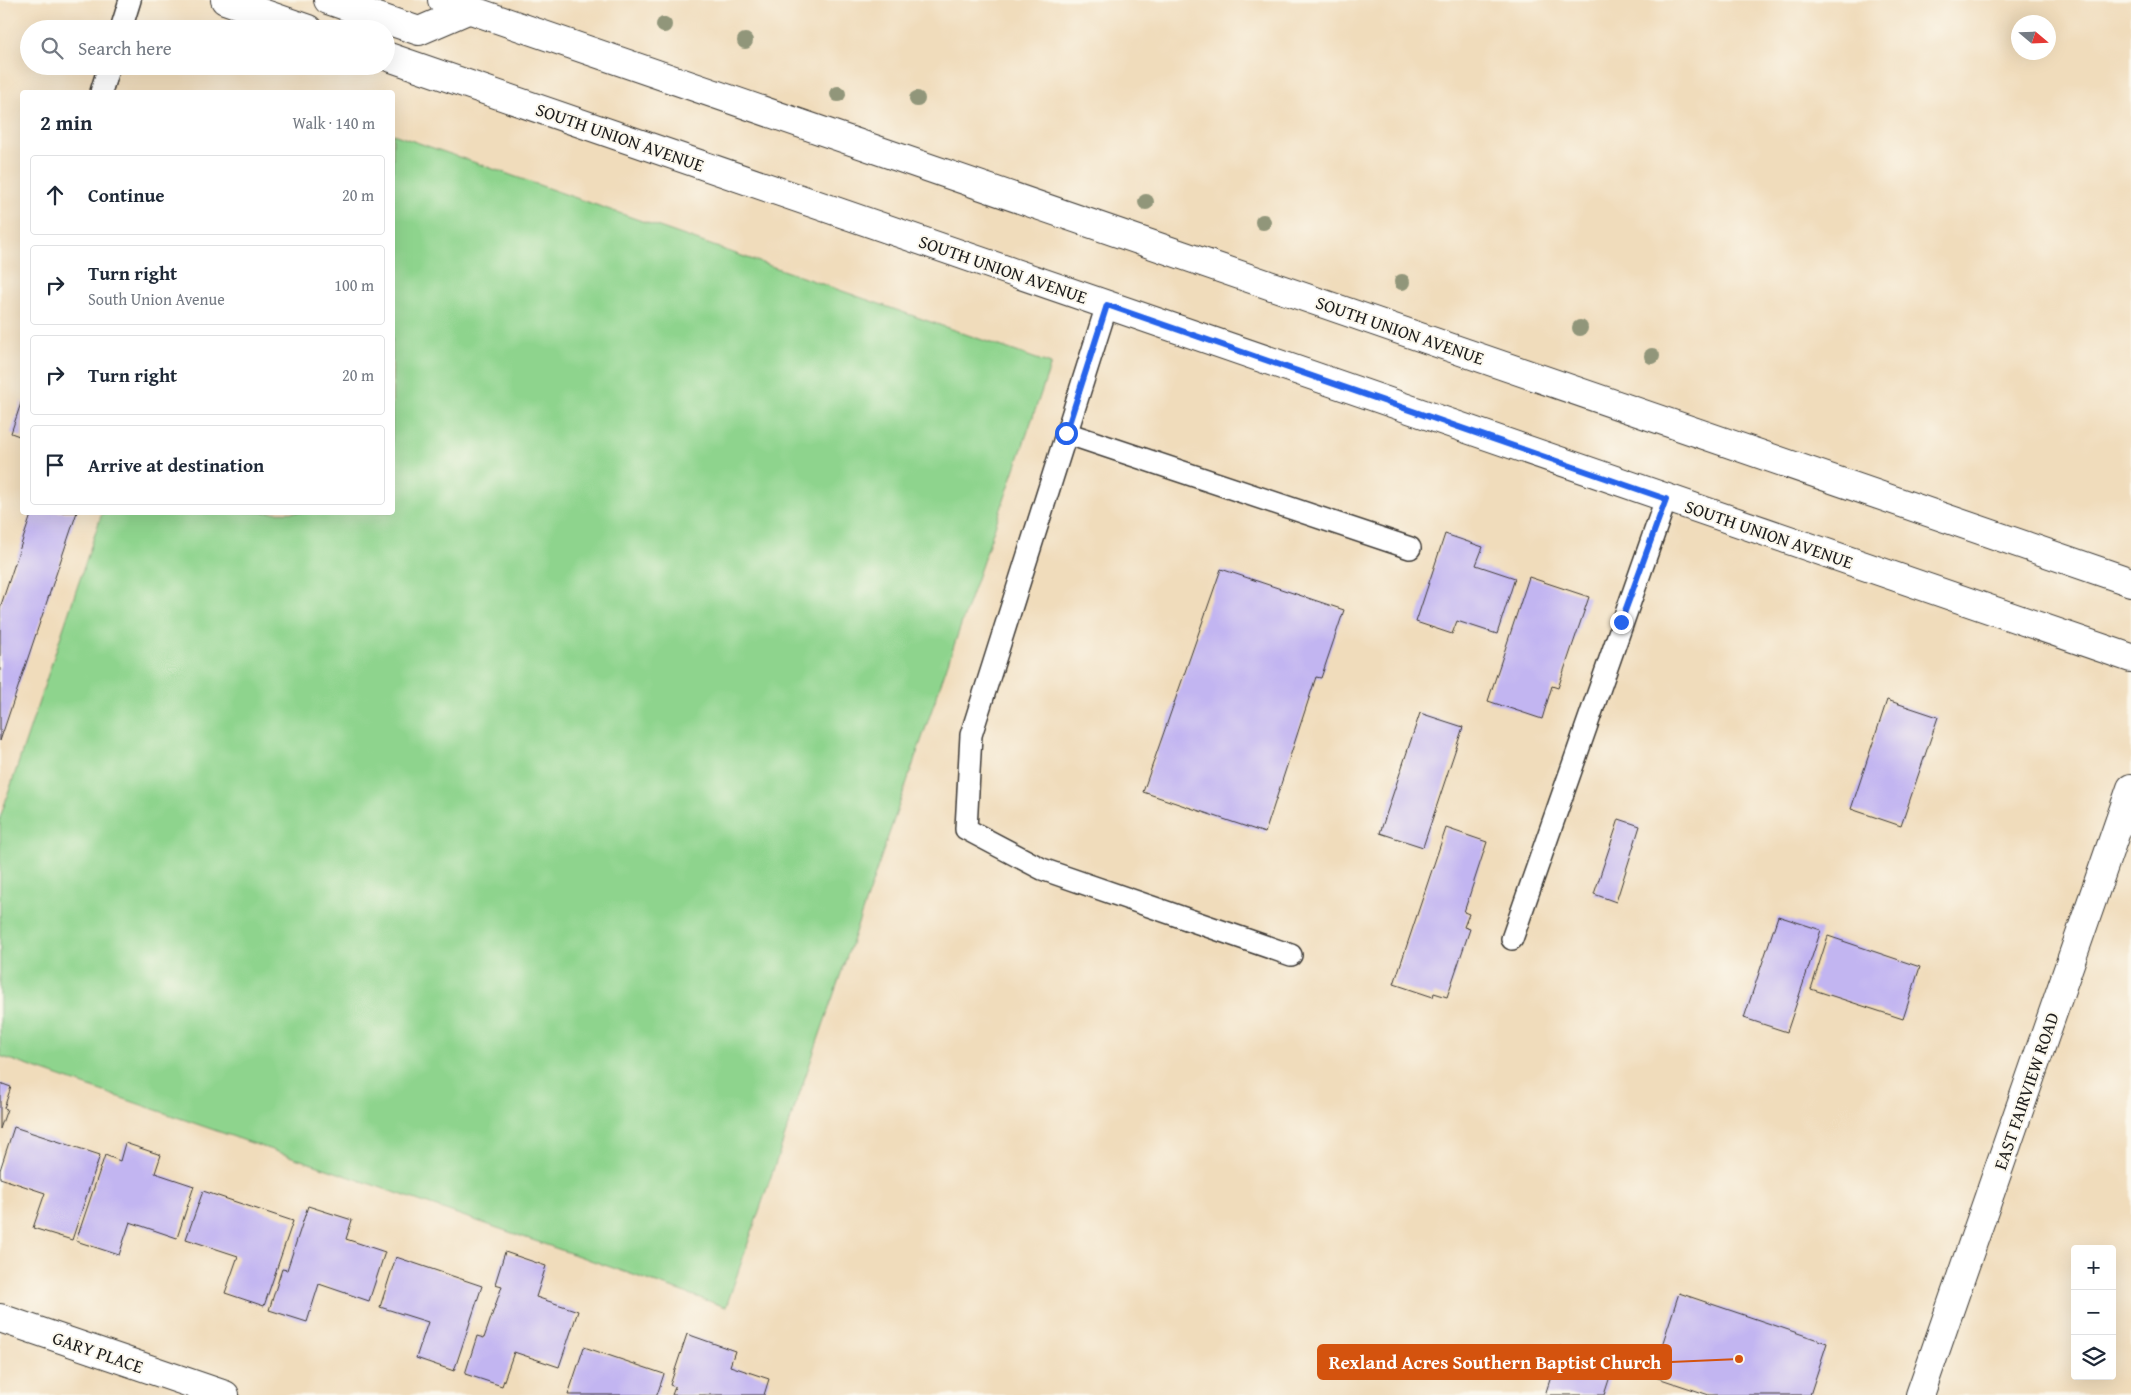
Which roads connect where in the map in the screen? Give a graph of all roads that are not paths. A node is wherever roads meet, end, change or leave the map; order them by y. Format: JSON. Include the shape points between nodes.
{"nodes":[{"id":1,"x":130,"y":0,"type":"edge"},
{"id":2,"x":225,"y":0,"type":"edge"},
{"id":3,"x":328,"y":0,"type":"edge"},
{"id":4,"x":442,"y":0,"type":"edge"},
{"id":5,"x":470,"y":9,"type":"junction"},
{"id":6,"x":124,"y":20,"type":"edge"},
{"id":7,"x":282,"y":20,"type":"edge"},
{"id":8,"x":387,"y":20,"type":"edge"},
{"id":9,"x":395,"y":23,"type":"edge"},
{"id":10,"x":395,"y":59,"type":"edge"},
{"id":11,"x":106,"y":75,"type":"edge"},
{"id":12,"x":102,"y":90,"type":"edge"},
{"id":13,"x":1107,"y":305,"type":"junction"},
{"id":14,"x":1066,"y":433,"type":"junction"},
{"id":15,"x":1666,"y":499,"type":"junction"},
{"id":16,"x":1410,"y":548,"type":"dead end"},
{"id":17,"x":2131,"y":582,"type":"edge"},
{"id":18,"x":2131,"y":658,"type":"edge"},
{"id":19,"x":2131,"y":788,"type":"edge"},
{"id":20,"x":1512,"y":940,"type":"dead end"},
{"id":21,"x":1291,"y":955,"type":"dead end"},
{"id":22,"x":0,"y":1318,"type":"edge"},
{"id":23,"x":224,"y":1395,"type":"edge"},
{"id":24,"x":1920,"y":1395,"type":"edge"}],
"edges":[{"from":1,"to":6,"type":"lane"},
{"from":2,"to":7,"type":"main road"},
{"from":3,"to":8,"type":"main road"},
{"from":4,"to":5,"type":"main road","name":"SOUTH UNION AVENUE"},
{"from":5,"to":9,"type":"main road","via":[[420,31]]},
{"from":5,"to":17,"type":"main road","name":"SOUTH UNION AVENUE"},
{"from":10,"to":13,"type":"main road","name":"SOUTH UNION AVENUE"},
{"from":11,"to":12,"type":"lane"},
{"from":13,"to":14,"type":"lane"},
{"from":13,"to":15,"type":"main road","name":"SOUTH UNION AVENUE"},
{"from":14,"to":16,"type":"lane"},
{"from":14,"to":21,"type":"lane","via":[[971,735],[966,829],[1042,869]]},
{"from":15,"to":18,"type":"main road","name":"SOUTH UNION AVENUE"},
{"from":15,"to":20,"type":"lane"},
{"from":19,"to":24,"type":"main road","name":"EAST FAIRVIEW ROAD"},
{"from":22,"to":23,"type":"main road","name":"GARY PLACE"}]}
